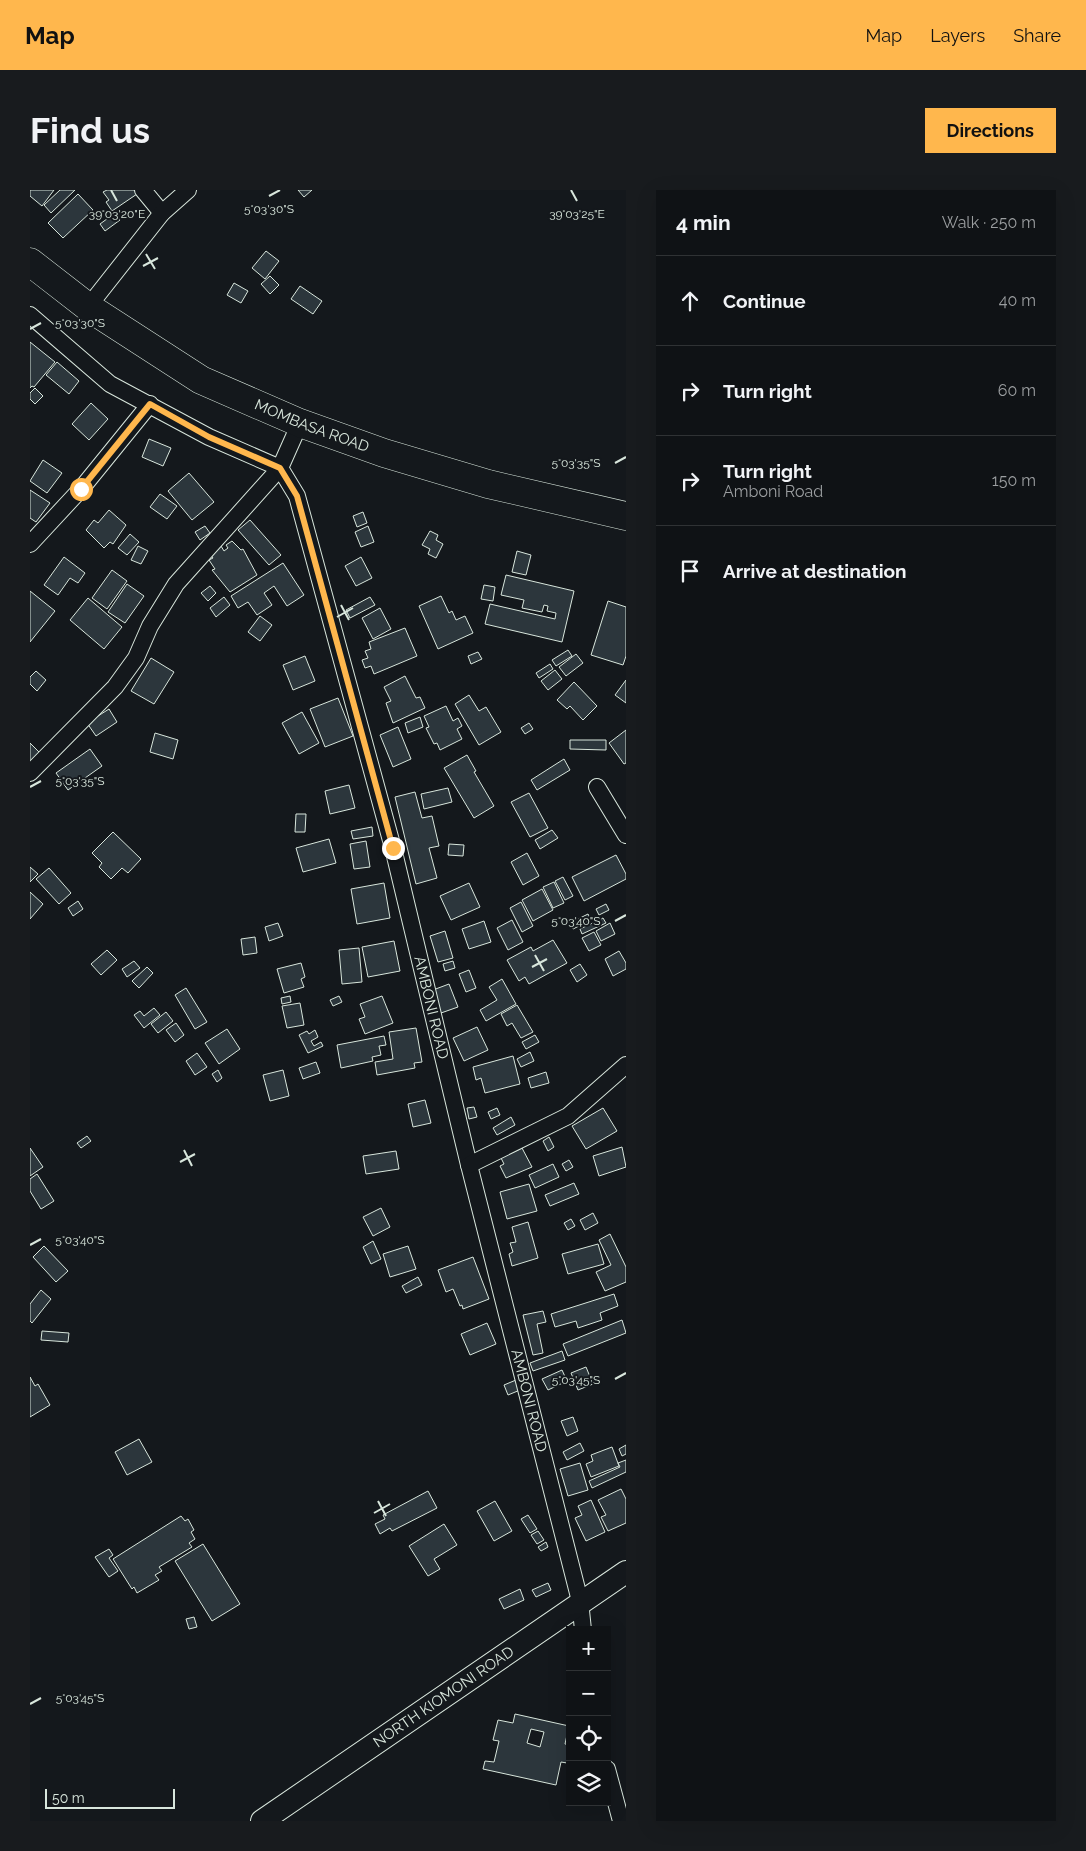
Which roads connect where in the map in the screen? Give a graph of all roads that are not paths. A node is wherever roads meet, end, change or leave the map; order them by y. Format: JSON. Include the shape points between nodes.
{"nodes":[{"id":1,"x":143,"y":190,"type":"edge"},
{"id":2,"x":188,"y":190,"type":"edge"},
{"id":3,"x":162,"y":213,"type":"junction"},
{"id":4,"x":30,"y":262,"type":"edge"},
{"id":5,"x":88,"y":307,"type":"junction"},
{"id":6,"x":32,"y":320,"type":"edge"},
{"id":7,"x":150,"y":404,"type":"junction"},
{"id":8,"x":300,"y":423,"type":"junction"},
{"id":9,"x":280,"y":468,"type":"junction"},
{"id":10,"x":626,"y":516,"type":"edge"},
{"id":11,"x":30,"y":544,"type":"edge"},
{"id":12,"x":30,"y":773,"type":"edge"},
{"id":13,"x":597,"y":787,"type":"dead end"},
{"id":14,"x":626,"y":835,"type":"edge"},
{"id":15,"x":626,"y":1066,"type":"edge"},
{"id":16,"x":469,"y":1165,"type":"junction"},
{"id":17,"x":626,"y":1572,"type":"edge"},
{"id":18,"x":580,"y":1601,"type":"junction"},
{"id":19,"x":583,"y":1626,"type":"edge"},
{"id":20,"x":611,"y":1784,"type":"edge"},
{"id":21,"x":262,"y":1821,"type":"edge"},
{"id":22,"x":621,"y":1821,"type":"edge"}],
"edges":[{"from":1,"to":3,"type":"street"},
{"from":2,"to":3,"type":"street"},
{"from":3,"to":5,"type":"street"},
{"from":4,"to":5,"type":"highway","name":"MOMBASA ROAD"},
{"from":5,"to":8,"type":"highway","name":"MOMBASA ROAD","via":[[202,380]]},
{"from":6,"to":7,"type":"street","via":[[110,384]]},
{"from":7,"to":9,"type":"street","via":[[209,437]]},
{"from":7,"to":11,"type":"street","via":[[81,489]]},
{"from":8,"to":9,"type":"street"},
{"from":8,"to":10,"type":"highway","name":"MOMBASA ROAD","via":[[384,453],[488,484]]},
{"from":9,"to":12,"type":"street","via":[[176,584],[150,626],[136,658],[115,687]]},
{"from":9,"to":16,"type":"street","name":"AMBONI ROAD","via":[[297,496],[390,838]]},
{"from":13,"to":14,"type":"street"},
{"from":15,"to":16,"type":"street","via":[[568,1116]]},
{"from":16,"to":18,"type":"street","name":"AMBONI ROAD"},
{"from":17,"to":18,"type":"main road","name":"NORTH KIOMONI ROAD"},
{"from":18,"to":19,"type":"street","name":"AMBONI ROAD"},
{"from":18,"to":21,"type":"main road","name":"NORTH KIOMONI ROAD"},
{"from":20,"to":22,"type":"street"}]}
